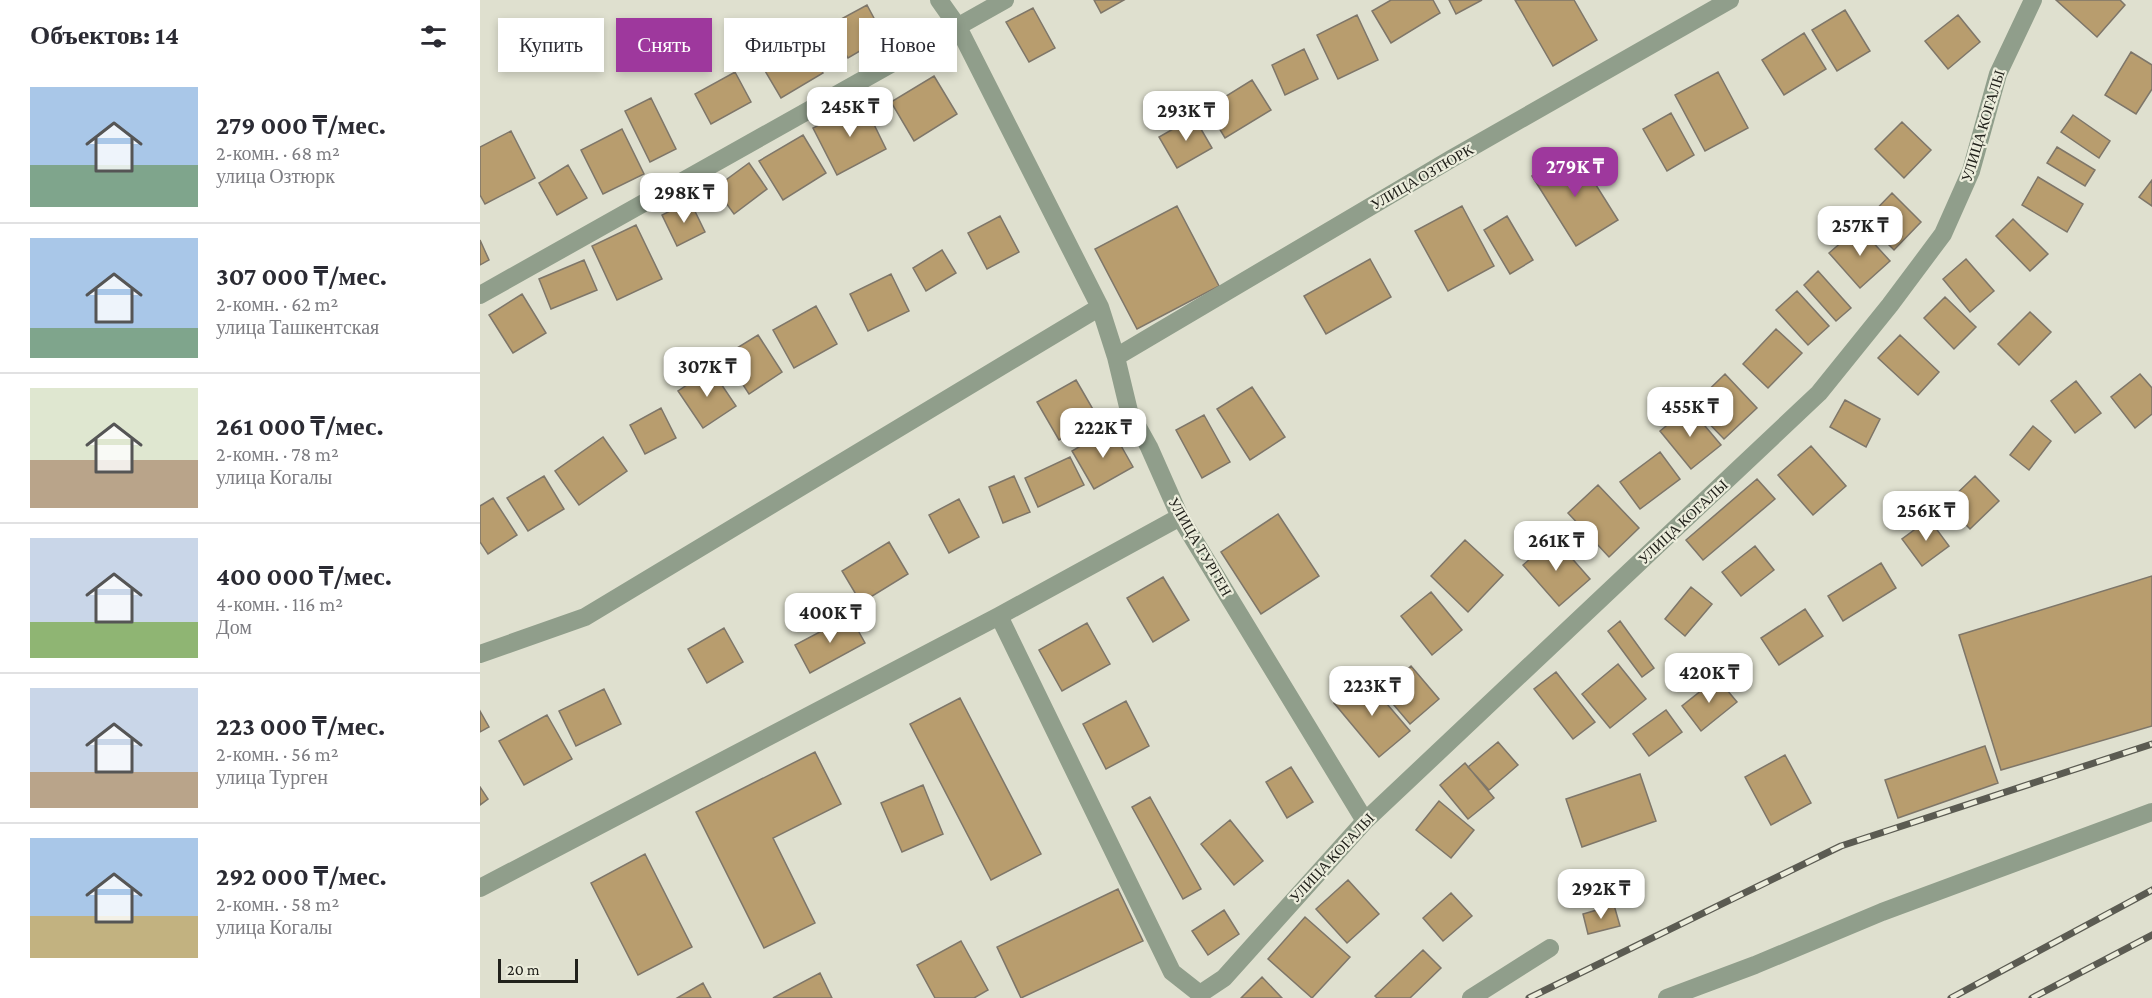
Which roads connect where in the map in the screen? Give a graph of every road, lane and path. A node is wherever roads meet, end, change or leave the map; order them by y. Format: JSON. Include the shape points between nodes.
{"nodes":[{"id":1,"x":939,"y":0,"type":"edge"},
{"id":2,"x":1005,"y":0,"type":"edge"},
{"id":3,"x":1730,"y":0,"type":"edge"},
{"id":4,"x":2032,"y":0,"type":"edge"},
{"id":5,"x":958,"y":27,"type":"junction"},
{"id":6,"x":480,"y":295,"type":"edge"},
{"id":7,"x":1100,"y":307,"type":"junction"},
{"id":8,"x":1116,"y":357,"type":"junction"},
{"id":9,"x":1180,"y":517,"type":"junction"},
{"id":10,"x":999,"y":616,"type":"junction"},
{"id":11,"x":480,"y":654,"type":"edge"},
{"id":12,"x":2152,"y":812,"type":"edge"},
{"id":13,"x":1365,"y":821,"type":"junction"},
{"id":14,"x":480,"y":888,"type":"edge"},
{"id":15,"x":1550,"y":948,"type":"dead end"},
{"id":16,"x":1200,"y":996,"type":"edge"},
{"id":17,"x":1471,"y":998,"type":"edge"},
{"id":18,"x":1667,"y":998,"type":"edge"}],
"edges":[{"from":1,"to":5,"type":"street","name":"УЛИЦА ТУРГЕН"},
{"from":2,"to":5,"type":"street"},
{"from":3,"to":8,"type":"street","name":"УЛИЦА ОЗТЮРК"},
{"from":4,"to":13,"type":"street","name":"УЛИЦА КОГАЛЫ","via":[[1998,74],[1971,171],[1943,234],[1826,384]]},
{"from":5,"to":6,"type":"street"},
{"from":5,"to":7,"type":"street","name":"УЛИЦА ТУРГЕН"},
{"from":7,"to":8,"type":"street","name":"УЛИЦА ТУРГЕН"},
{"from":7,"to":11,"type":"street","via":[[585,616]]},
{"from":8,"to":9,"type":"street","name":"УЛИЦА ТУРГЕН","via":[[1128,411]]},
{"from":9,"to":10,"type":"street"},
{"from":9,"to":13,"type":"street","name":"УЛИЦА ТУРГЕН"},
{"from":10,"to":14,"type":"street"},
{"from":10,"to":16,"type":"street","via":[[1172,972]]},
{"from":12,"to":18,"type":"street","via":[[1882,912]]},
{"from":13,"to":16,"type":"street","name":"УЛИЦА КОГАЛЫ","via":[[1224,978]]},
{"from":15,"to":17,"type":"street"}]}
